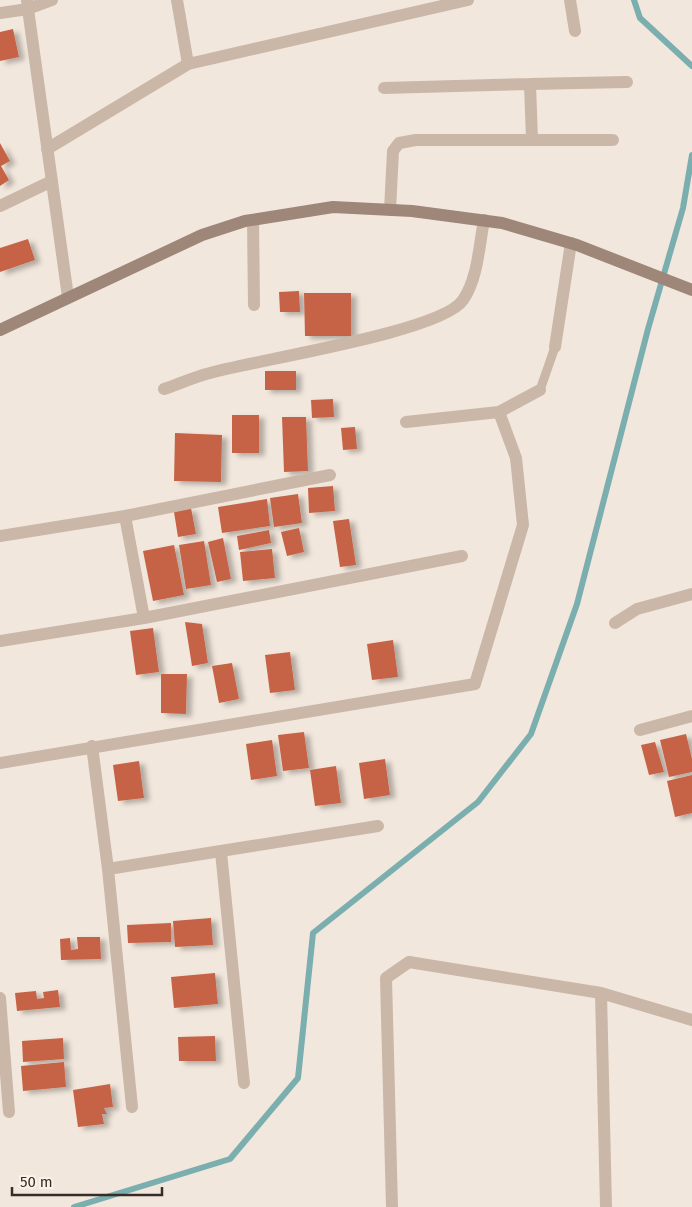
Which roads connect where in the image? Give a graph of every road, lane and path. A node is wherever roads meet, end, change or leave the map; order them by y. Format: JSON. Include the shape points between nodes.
{"nodes":[{"id":1,"x":52,"y":0,"type":"edge"},
{"id":2,"x":177,"y":0,"type":"edge"},
{"id":3,"x":468,"y":0,"type":"edge"},
{"id":4,"x":570,"y":0,"type":"edge"},
{"id":5,"x":27,"y":5,"type":"edge"},
{"id":6,"x":0,"y":13,"type":"edge"},
{"id":7,"x":575,"y":31,"type":"dead end"},
{"id":8,"x":188,"y":64,"type":"junction"},
{"id":9,"x":627,"y":82,"type":"dead end"},
{"id":10,"x":530,"y":84,"type":"junction"},
{"id":11,"x":384,"y":88,"type":"dead end"},
{"id":12,"x":532,"y":140,"type":"junction"},
{"id":13,"x":614,"y":140,"type":"dead end"},
{"id":14,"x":47,"y":150,"type":"junction"},
{"id":15,"x":52,"y":181,"type":"junction"},
{"id":16,"x":0,"y":206,"type":"edge"},
{"id":17,"x":390,"y":210,"type":"junction"},
{"id":18,"x":254,"y":220,"type":"junction"},
{"id":19,"x":484,"y":220,"type":"junction"},
{"id":20,"x":571,"y":243,"type":"junction"},
{"id":21,"x":690,"y":289,"type":"edge"},
{"id":22,"x":68,"y":297,"type":"junction"},
{"id":23,"x":254,"y":305,"type":"dead end"},
{"id":24,"x":0,"y":330,"type":"edge"},
{"id":25,"x":555,"y":347,"type":"joint"},
{"id":26,"x":164,"y":389,"type":"dead end"},
{"id":27,"x":540,"y":390,"type":"joint"},
{"id":28,"x":500,"y":412,"type":"junction"},
{"id":29,"x":406,"y":422,"type":"dead end"},
{"id":30,"x":330,"y":474,"type":"dead end"},
{"id":31,"x":125,"y":516,"type":"junction"},
{"id":32,"x":0,"y":536,"type":"edge"},
{"id":33,"x":462,"y":556,"type":"dead end"},
{"id":34,"x":692,"y":594,"type":"edge"},
{"id":35,"x":144,"y":618,"type":"junction"},
{"id":36,"x":615,"y":623,"type":"dead end"},
{"id":37,"x":0,"y":641,"type":"edge"},
{"id":38,"x":692,"y":716,"type":"edge"},
{"id":39,"x":640,"y":730,"type":"dead end"},
{"id":40,"x":92,"y":746,"type":"junction"},
{"id":41,"x":0,"y":763,"type":"edge"},
{"id":42,"x":378,"y":826,"type":"dead end"},
{"id":43,"x":221,"y":852,"type":"junction"},
{"id":44,"x":108,"y":869,"type":"junction"},
{"id":45,"x":601,"y":993,"type":"junction"},
{"id":46,"x":0,"y":998,"type":"edge"},
{"id":47,"x":692,"y":1020,"type":"edge"},
{"id":48,"x":244,"y":1083,"type":"dead end"},
{"id":49,"x":132,"y":1107,"type":"dead end"},
{"id":50,"x":9,"y":1112,"type":"dead end"},
{"id":51,"x":392,"y":1207,"type":"edge"},
{"id":52,"x":606,"y":1207,"type":"edge"}],
"edges":[{"from":1,"to":5,"type":"street"},
{"from":2,"to":8,"type":"street"},
{"from":3,"to":8,"type":"street"},
{"from":4,"to":7,"type":"street"},
{"from":5,"to":6,"type":"street"},
{"from":5,"to":14,"type":"street"},
{"from":8,"to":14,"type":"street"},
{"from":9,"to":10,"type":"street"},
{"from":10,"to":11,"type":"street"},
{"from":10,"to":12,"type":"street"},
{"from":12,"to":13,"type":"street"},
{"from":12,"to":17,"type":"street","via":[[416,140],[399,143],[393,151]]},
{"from":14,"to":15,"type":"street"},
{"from":15,"to":16,"type":"street"},
{"from":15,"to":22,"type":"street"},
{"from":17,"to":18,"type":"street","via":[[333,208]]},
{"from":17,"to":19,"type":"street"},
{"from":18,"to":22,"type":"street","via":[[202,234]]},
{"from":18,"to":23,"type":"street"},
{"from":19,"to":20,"type":"street"},
{"from":19,"to":26,"type":"street","via":[[472,284],[462,302],[438,317],[370,338],[210,373]]},
{"from":20,"to":21,"type":"street"},
{"from":20,"to":25,"type":"street"},
{"from":22,"to":24,"type":"street"},
{"from":25,"to":27,"type":"lane"},
{"from":27,"to":28,"type":"street"},
{"from":28,"to":29,"type":"street"},
{"from":28,"to":40,"type":"street","via":[[516,458],[522,525],[475,684]]},
{"from":30,"to":31,"type":"street"},
{"from":31,"to":32,"type":"street"},
{"from":31,"to":35,"type":"street"},
{"from":33,"to":35,"type":"street"},
{"from":34,"to":36,"type":"street","via":[[637,609]]},
{"from":35,"to":37,"type":"street"},
{"from":38,"to":39,"type":"street"},
{"from":40,"to":41,"type":"street"},
{"from":40,"to":44,"type":"street"},
{"from":42,"to":43,"type":"street"},
{"from":43,"to":44,"type":"street"},
{"from":43,"to":48,"type":"street"},
{"from":44,"to":49,"type":"street"},
{"from":45,"to":47,"type":"street"},
{"from":45,"to":51,"type":"street","via":[[409,962],[386,978]]},
{"from":45,"to":52,"type":"street"},
{"from":46,"to":50,"type":"street"}]}
